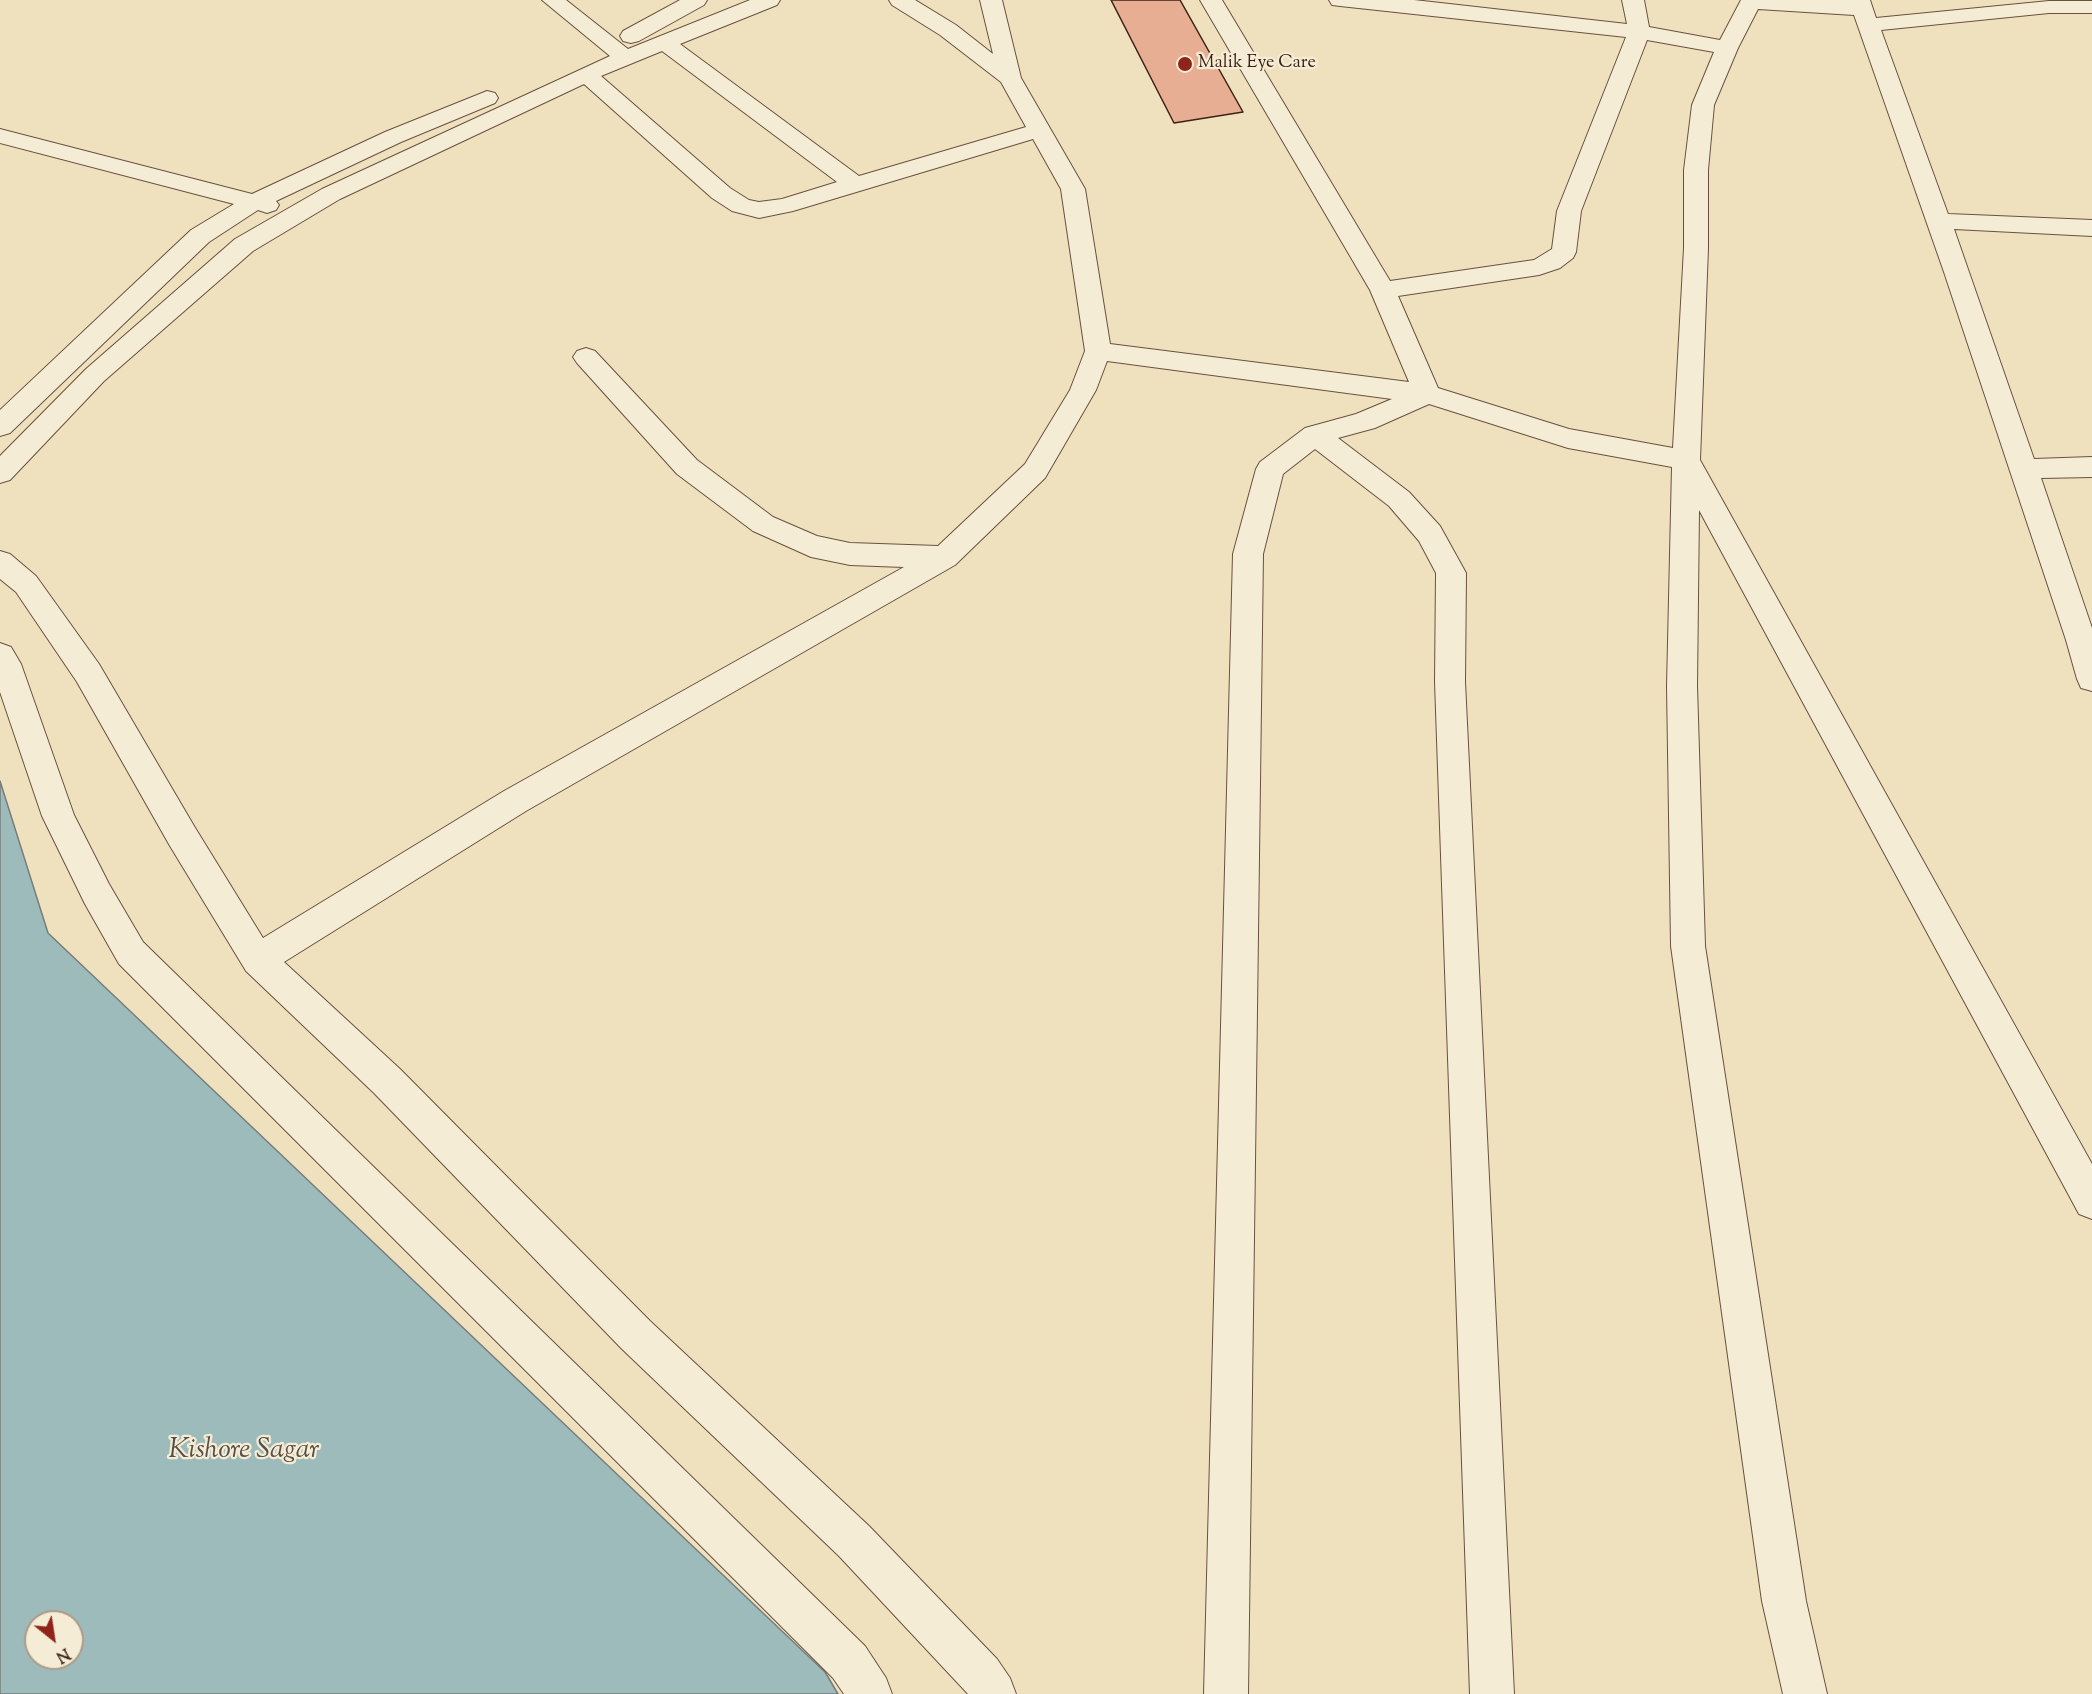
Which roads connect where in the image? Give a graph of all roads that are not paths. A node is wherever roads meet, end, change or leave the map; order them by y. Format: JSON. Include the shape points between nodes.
{"nodes":[{"id":1,"x":553,"y":0,"type":"edge"},
{"id":2,"x":696,"y":0,"type":"edge"},
{"id":3,"x":769,"y":0,"type":"edge"},
{"id":4,"x":900,"y":0,"type":"edge"},
{"id":5,"x":991,"y":0,"type":"edge"},
{"id":6,"x":1211,"y":0,"type":"edge"},
{"id":7,"x":1340,"y":0,"type":"edge"},
{"id":8,"x":1633,"y":0,"type":"edge"},
{"id":9,"x":1381,"y":1,"type":"edge"},
{"id":10,"x":1752,"y":1,"type":"edge"},
{"id":11,"x":2092,"y":7,"type":"edge"},
{"id":12,"x":1863,"y":11,"type":"edge"},
{"id":13,"x":1639,"y":32,"type":"junction"},
{"id":14,"x":664,"y":42,"type":"junction"},
{"id":15,"x":1727,"y":48,"type":"junction"},
{"id":16,"x":619,"y":51,"type":"junction"},
{"id":17,"x":586,"y":74,"type":"junction"},
{"id":18,"x":1010,"y":78,"type":"junction"},
{"id":19,"x":1039,"y":130,"type":"junction"},
{"id":20,"x":0,"y":136,"type":"edge"},
{"id":21,"x":855,"y":184,"type":"junction"},
{"id":22,"x":256,"y":201,"type":"junction"},
{"id":23,"x":294,"y":216,"type":"junction"},
{"id":24,"x":1939,"y":221,"type":"junction"},
{"id":25,"x":2092,"y":228,"type":"edge"},
{"id":26,"x":1383,"y":291,"type":"junction"},
{"id":27,"x":1098,"y":351,"type":"junction"},
{"id":28,"x":586,"y":357,"type":"dead end"},
{"id":29,"x":1427,"y":394,"type":"junction"},
{"id":30,"x":0,"y":426,"type":"edge"},
{"id":31,"x":1315,"y":435,"type":"junction"},
{"id":32,"x":1686,"y":460,"type":"junction"},
{"id":33,"x":2092,"y":467,"type":"edge"},
{"id":34,"x":2023,"y":469,"type":"junction"},
{"id":35,"x":0,"y":473,"type":"edge"},
{"id":36,"x":945,"y":557,"type":"junction"},
{"id":37,"x":0,"y":562,"type":"edge"},
{"id":38,"x":0,"y":655,"type":"edge"},
{"id":39,"x":2092,"y":679,"type":"edge"},
{"id":40,"x":258,"y":960,"type":"junction"},
{"id":41,"x":2092,"y":1201,"type":"edge"},
{"id":42,"x":870,"y":1694,"type":"edge"},
{"id":43,"x":994,"y":1694,"type":"edge"},
{"id":44,"x":1226,"y":1694,"type":"edge"},
{"id":45,"x":1492,"y":1694,"type":"edge"},
{"id":46,"x":1805,"y":1694,"type":"edge"}],
"edges":[{"from":1,"to":16,"type":"street"},
{"from":2,"to":16,"type":"street"},
{"from":3,"to":14,"type":"street"},
{"from":4,"to":18,"type":"street","via":[[948,30]]},
{"from":5,"to":18,"type":"street"},
{"from":6,"to":26,"type":"street"},
{"from":7,"to":9,"type":"street"},
{"from":8,"to":13,"type":"street"},
{"from":9,"to":13,"type":"street"},
{"from":10,"to":12,"type":"street"},
{"from":10,"to":15,"type":"street"},
{"from":11,"to":12,"type":"street"},
{"from":12,"to":24,"type":"street"},
{"from":13,"to":15,"type":"street"},
{"from":13,"to":26,"type":"street","via":[[1569,211],[1564,252],[1539,267]]},
{"from":14,"to":16,"type":"street"},
{"from":14,"to":21,"type":"street"},
{"from":15,"to":32,"type":"street","via":[[1703,105]]},
{"from":16,"to":17,"type":"street"},
{"from":16,"to":22,"type":"street","via":[[393,137]]},
{"from":17,"to":21,"type":"street","via":[[741,206],[759,210],[784,206]]},
{"from":17,"to":23,"type":"street","via":[[331,194]]},
{"from":18,"to":19,"type":"street"},
{"from":19,"to":21,"type":"street"},
{"from":19,"to":27,"type":"street","via":[[1073,189]]},
{"from":20,"to":22,"type":"street"},
{"from":22,"to":23,"type":"street"},
{"from":22,"to":30,"type":"street","via":[[200,236]]},
{"from":23,"to":35,"type":"street","via":[[244,245],[130,344]]},
{"from":24,"to":25,"type":"street"},
{"from":24,"to":34,"type":"street"},
{"from":26,"to":29,"type":"street"},
{"from":27,"to":29,"type":"street"},
{"from":27,"to":36,"type":"street","via":[[1083,390],[1035,471]]},
{"from":28,"to":36,"type":"street","via":[[687,467],[763,524],[811,546],[850,554]]},
{"from":29,"to":31,"type":"street","via":[[1365,421]]},
{"from":29,"to":32,"type":"street","via":[[1568,438]]},
{"from":31,"to":44,"type":"street","via":[[1270,469],[1248,554]]},
{"from":31,"to":45,"type":"street","via":[[1399,499],[1430,534],[1451,573],[1450,682]]},
{"from":32,"to":41,"type":"street"},
{"from":32,"to":46,"type":"street","via":[[1682,686],[1688,946],[1784,1601]]},
{"from":33,"to":34,"type":"street"},
{"from":34,"to":39,"type":"street"},
{"from":36,"to":40,"type":"street","via":[[515,801]]},
{"from":37,"to":40,"type":"street","via":[[26,584],[88,673]]},
{"from":38,"to":42,"type":"street","via":[[58,816],[131,953],[849,1662]]},
{"from":40,"to":43,"type":"street","via":[[387,1081],[636,1335],[854,1541],[981,1675]]}]}
